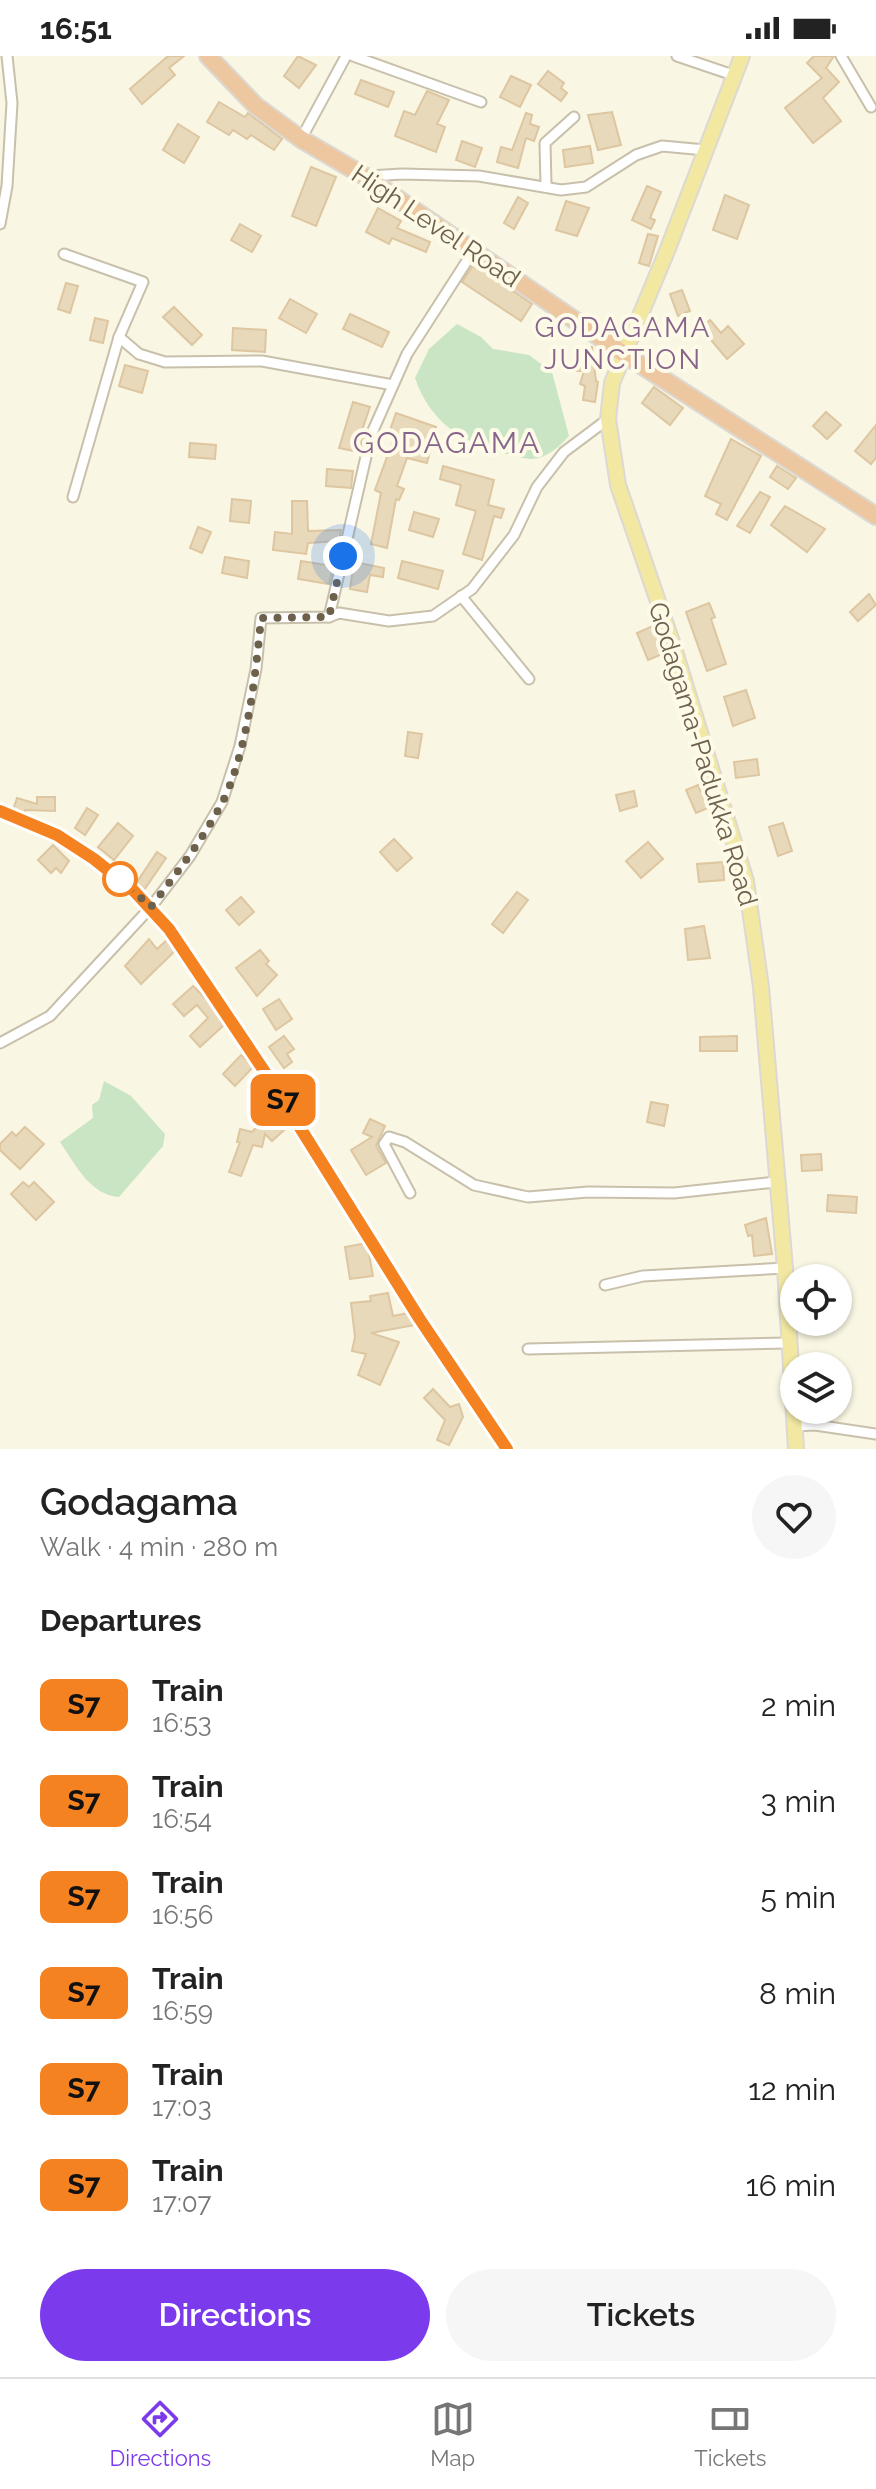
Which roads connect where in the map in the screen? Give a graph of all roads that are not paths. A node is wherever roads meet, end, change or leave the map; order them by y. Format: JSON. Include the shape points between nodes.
{"nodes":[{"id":1,"x":7,"y":56,"type":"edge"},
{"id":2,"x":208,"y":56,"type":"edge"},
{"id":3,"x":346,"y":56,"type":"edge"},
{"id":4,"x":353,"y":56,"type":"edge"},
{"id":5,"x":677,"y":56,"type":"edge"},
{"id":6,"x":742,"y":56,"type":"edge"},
{"id":7,"x":841,"y":56,"type":"edge"},
{"id":8,"x":733,"y":75,"type":"junction"},
{"id":9,"x":481,"y":102,"type":"dead end"},
{"id":10,"x":871,"y":107,"type":"dead end"},
{"id":11,"x":574,"y":117,"type":"dead end"},
{"id":12,"x":301,"y":139,"type":"junction"},
{"id":13,"x":705,"y":150,"type":"junction"},
{"id":14,"x":366,"y":177,"type":"junction"},
{"id":15,"x":546,"y":185,"type":"junction"},
{"id":16,"x":0,"y":224,"type":"edge"},
{"id":17,"x":474,"y":250,"type":"junction"},
{"id":18,"x":64,"y":254,"type":"dead end"},
{"id":19,"x":119,"y":337,"type":"junction"},
{"id":20,"x":624,"y":354,"type":"junction"},
{"id":21,"x":393,"y":385,"type":"junction"},
{"id":22,"x":608,"y":419,"type":"junction"},
{"id":23,"x":73,"y":497,"type":"dead end"},
{"id":24,"x":876,"y":516,"type":"edge"},
{"id":25,"x":461,"y":596,"type":"junction"},
{"id":26,"x":329,"y":617,"type":"junction"},
{"id":27,"x":529,"y":679,"type":"dead end"},
{"id":28,"x":0,"y":1043,"type":"edge"},
{"id":29,"x":776,"y":1182,"type":"junction"},
{"id":30,"x":410,"y":1193,"type":"dead end"},
{"id":31,"x":785,"y":1264,"type":"edge"},
{"id":32,"x":780,"y":1268,"type":"edge"},
{"id":33,"x":605,"y":1285,"type":"dead end"},
{"id":34,"x":789,"y":1336,"type":"edge"},
{"id":35,"x":789,"y":1343,"type":"junction"},
{"id":36,"x":528,"y":1349,"type":"dead end"},
{"id":37,"x":794,"y":1426,"type":"junction"},
{"id":38,"x":876,"y":1434,"type":"edge"},
{"id":39,"x":796,"y":1449,"type":"edge"}],
"edges":[{"from":1,"to":16,"type":"street","via":[[12,103]]},
{"from":2,"to":12,"type":"highway","name":"High Level Road","via":[[256,106]]},
{"from":3,"to":12,"type":"street"},
{"from":4,"to":9,"type":"street"},
{"from":5,"to":8,"type":"street"},
{"from":6,"to":8,"type":"main road","name":"Godagama-Padukka Road"},
{"from":7,"to":10,"type":"street"},
{"from":8,"to":13,"type":"main road","name":"Godagama-Padukka Road"},
{"from":11,"to":15,"type":"street","via":[[545,143]]},
{"from":12,"to":14,"type":"highway","name":"High Level Road"},
{"from":13,"to":15,"type":"street","via":[[662,146],[636,155],[586,187],[561,190]]},
{"from":13,"to":20,"type":"main road","name":"Godagama-Padukka Road"},
{"from":14,"to":15,"type":"street","via":[[479,176]]},
{"from":14,"to":17,"type":"highway","name":"High Level Road"},
{"from":17,"to":20,"type":"highway","name":"High Level Road"},
{"from":17,"to":21,"type":"street"},
{"from":18,"to":19,"type":"street","via":[[143,282]]},
{"from":19,"to":21,"type":"street","via":[[139,354],[165,362],[262,361]]},
{"from":19,"to":23,"type":"street"},
{"from":20,"to":22,"type":"main road","name":"Godagama-Padukka Road","via":[[612,383]]},
{"from":20,"to":24,"type":"highway","name":"High Level Road"},
{"from":21,"to":26,"type":"street","via":[[371,435]]},
{"from":22,"to":25,"type":"street","via":[[564,452],[537,487],[514,535]]},
{"from":22,"to":29,"type":"main road","name":"Godagama-Padukka Road","via":[[618,485],[746,881],[761,987]]},
{"from":25,"to":26,"type":"street","via":[[433,616],[389,621],[339,613]]},
{"from":25,"to":27,"type":"street"},
{"from":26,"to":28,"type":"street","via":[[261,618],[240,746],[222,802],[190,856],[151,907],[50,1016]]},
{"from":29,"to":30,"type":"street","via":[[674,1193],[528,1197],[474,1185],[389,1137],[384,1144],[387,1154]]},
{"from":29,"to":31,"type":"main road","name":"Godagama-Padukka Road"},
{"from":32,"to":33,"type":"street","via":[[643,1276]]},
{"from":34,"to":35,"type":"main road","name":"Godagama-Padukka Road"},
{"from":35,"to":36,"type":"street"},
{"from":35,"to":37,"type":"main road","name":"Godagama-Padukka Road"},
{"from":37,"to":38,"type":"street"},
{"from":37,"to":39,"type":"main road","name":"Godagama-Padukka Road"}]}
